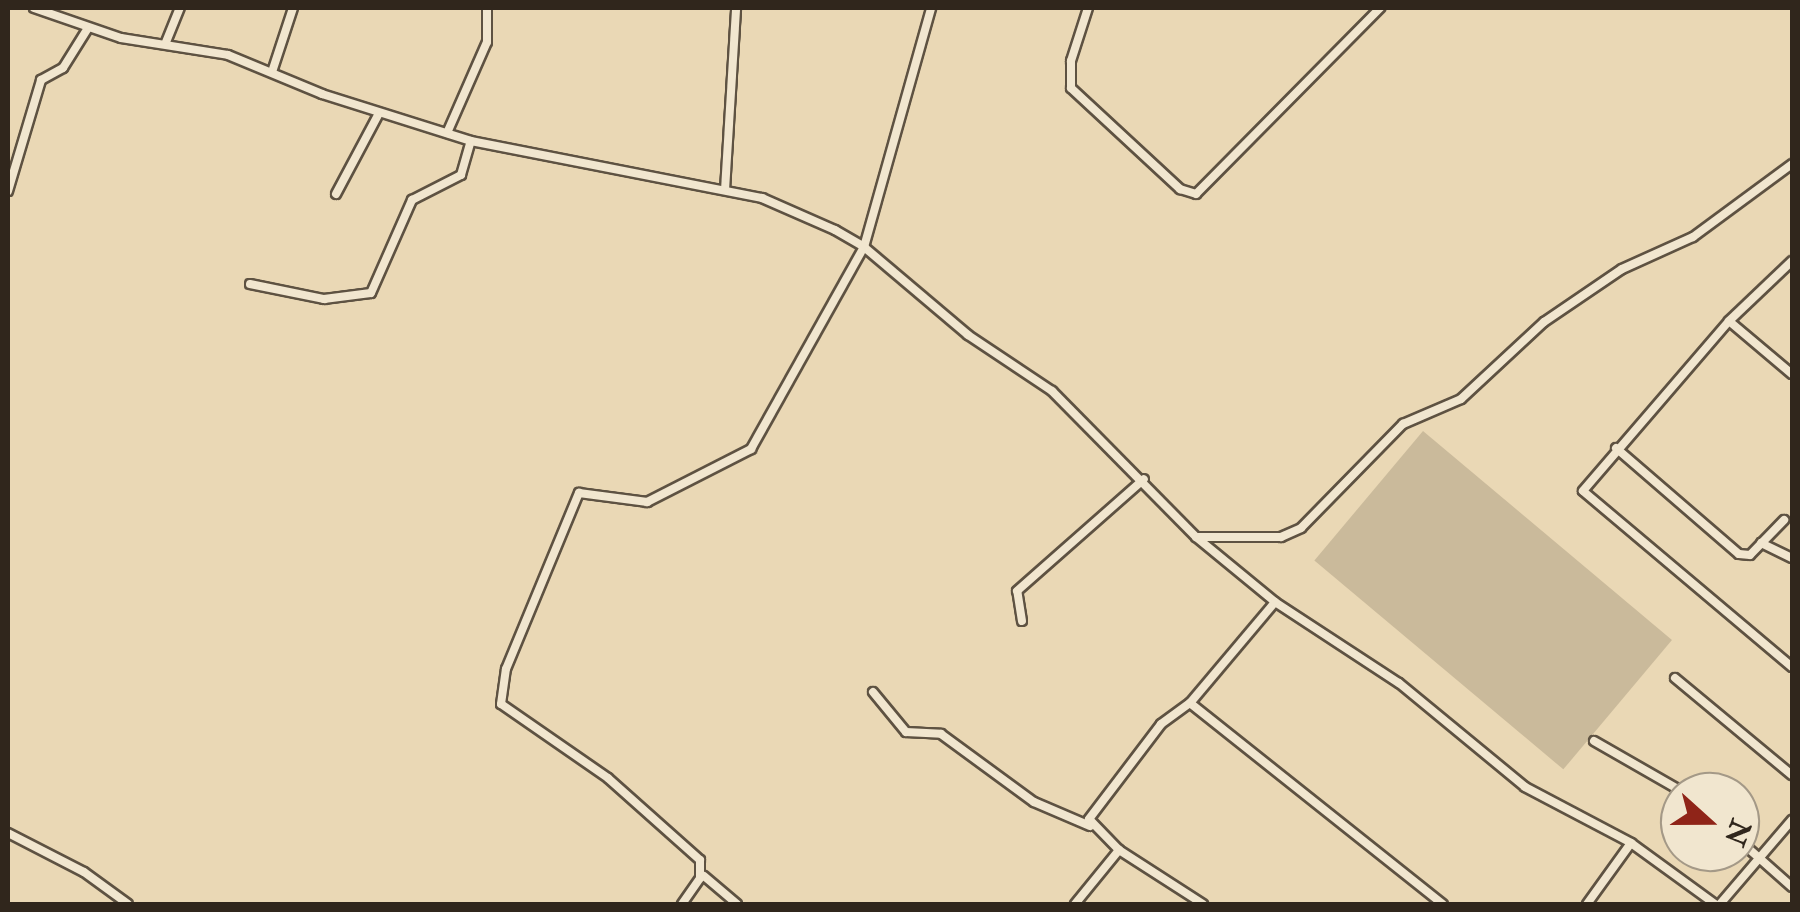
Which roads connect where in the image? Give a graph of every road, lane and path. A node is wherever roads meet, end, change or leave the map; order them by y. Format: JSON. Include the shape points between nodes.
{"nodes":[{"id":1,"x":34,"y":8,"type":"edge"},
{"id":2,"x":180,"y":8,"type":"edge"},
{"id":3,"x":292,"y":8,"type":"edge"},
{"id":4,"x":487,"y":8,"type":"edge"},
{"id":5,"x":736,"y":8,"type":"edge"},
{"id":6,"x":931,"y":8,"type":"edge"},
{"id":7,"x":1088,"y":8,"type":"edge"},
{"id":8,"x":1380,"y":8,"type":"edge"},
{"id":9,"x":88,"y":28,"type":"junction"},
{"id":10,"x":166,"y":42,"type":"junction"},
{"id":11,"x":272,"y":72,"type":"junction"},
{"id":12,"x":379,"y":114,"type":"junction"},
{"id":13,"x":447,"y":134,"type":"junction"},
{"id":14,"x":471,"y":141,"type":"junction"},
{"id":15,"x":1792,"y":164,"type":"edge"},
{"id":16,"x":726,"y":190,"type":"junction"},
{"id":17,"x":8,"y":191,"type":"edge"},
{"id":18,"x":336,"y":194,"type":"dead end"},
{"id":19,"x":864,"y":247,"type":"junction"},
{"id":20,"x":1792,"y":262,"type":"edge"},
{"id":21,"x":250,"y":284,"type":"dead end"},
{"id":22,"x":1728,"y":320,"type":"junction"},
{"id":23,"x":1792,"y":374,"type":"edge"},
{"id":24,"x":1616,"y":448,"type":"junction"},
{"id":25,"x":1144,"y":478,"type":"junction"},
{"id":26,"x":1784,"y":520,"type":"dead end"},
{"id":27,"x":1196,"y":538,"type":"junction"},
{"id":28,"x":1761,"y":543,"type":"junction"},
{"id":29,"x":1792,"y":558,"type":"edge"},
{"id":30,"x":1275,"y":602,"type":"junction"},
{"id":31,"x":1022,"y":621,"type":"dead end"},
{"id":32,"x":1792,"y":667,"type":"edge"},
{"id":33,"x":1675,"y":678,"type":"dead end"},
{"id":34,"x":873,"y":692,"type":"dead end"},
{"id":35,"x":1190,"y":704,"type":"junction"},
{"id":36,"x":1594,"y":742,"type":"dead end"},
{"id":37,"x":1792,"y":775,"type":"edge"},
{"id":38,"x":1660,"y":779,"type":"edge"},
{"id":39,"x":1792,"y":820,"type":"edge"},
{"id":40,"x":1090,"y":826,"type":"junction"},
{"id":41,"x":8,"y":833,"type":"edge"},
{"id":42,"x":1631,"y":843,"type":"junction"},
{"id":43,"x":1119,"y":850,"type":"junction"},
{"id":44,"x":1762,"y":862,"type":"junction"},
{"id":45,"x":704,"y":876,"type":"dead end"},
{"id":46,"x":1792,"y":887,"type":"edge"},
{"id":47,"x":128,"y":904,"type":"edge"},
{"id":48,"x":682,"y":904,"type":"edge"},
{"id":49,"x":738,"y":904,"type":"edge"},
{"id":50,"x":1075,"y":904,"type":"edge"},
{"id":51,"x":1204,"y":904,"type":"edge"},
{"id":52,"x":1443,"y":904,"type":"edge"},
{"id":53,"x":1586,"y":904,"type":"edge"},
{"id":54,"x":1717,"y":904,"type":"edge"}],
"edges":[{"from":1,"to":9,"type":"street"},
{"from":2,"to":10,"type":"street"},
{"from":3,"to":11,"type":"street"},
{"from":4,"to":13,"type":"street","via":[[487,42]]},
{"from":5,"to":16,"type":"street"},
{"from":6,"to":19,"type":"street"},
{"from":7,"to":8,"type":"street","via":[[1071,61],[1071,88],[1180,190],[1196,194]]},
{"from":9,"to":10,"type":"street"},
{"from":9,"to":17,"type":"street","via":[[63,68],[41,80]]},
{"from":10,"to":11,"type":"street"},
{"from":11,"to":12,"type":"street"},
{"from":12,"to":13,"type":"street"},
{"from":12,"to":18,"type":"street"},
{"from":13,"to":14,"type":"street"},
{"from":14,"to":16,"type":"street"},
{"from":14,"to":21,"type":"street","via":[[460,176],[412,200],[371,293],[324,299]]},
{"from":15,"to":27,"type":"street","via":[[1693,238],[1622,269],[1544,322],[1461,399],[1404,424],[1300,528],[1281,536]]},
{"from":16,"to":19,"type":"street","via":[[799,212]]},
{"from":19,"to":25,"type":"street","via":[[968,336],[1052,391]]},
{"from":19,"to":48,"type":"street","via":[[742,458],[647,502],[579,493],[506,669],[501,704],[608,778],[700,860],[700,878]]},
{"from":20,"to":22,"type":"street"},
{"from":22,"to":23,"type":"street"},
{"from":22,"to":24,"type":"street"},
{"from":24,"to":28,"type":"street","via":[[1739,554],[1750,555]]},
{"from":24,"to":32,"type":"street","via":[[1584,491]]},
{"from":25,"to":27,"type":"street"},
{"from":25,"to":31,"type":"street","via":[[1017,592]]},
{"from":26,"to":28,"type":"street"},
{"from":27,"to":30,"type":"street"},
{"from":28,"to":29,"type":"street"},
{"from":30,"to":35,"type":"street"},
{"from":30,"to":42,"type":"street","via":[[1399,683],[1525,787]]},
{"from":33,"to":37,"type":"street"},
{"from":34,"to":40,"type":"street","via":[[906,732],[941,734],[1034,802]]},
{"from":35,"to":40,"type":"street","via":[[1162,724],[1092,814]]},
{"from":35,"to":52,"type":"street"},
{"from":36,"to":38,"type":"street"},
{"from":39,"to":44,"type":"street","via":[[1772,836]]},
{"from":40,"to":43,"type":"street"},
{"from":41,"to":47,"type":"street","via":[[84,872]]},
{"from":42,"to":53,"type":"street"},
{"from":42,"to":54,"type":"street"},
{"from":43,"to":50,"type":"street"},
{"from":43,"to":51,"type":"street"},
{"from":44,"to":46,"type":"street"},
{"from":44,"to":54,"type":"street"},
{"from":45,"to":49,"type":"street"}]}
